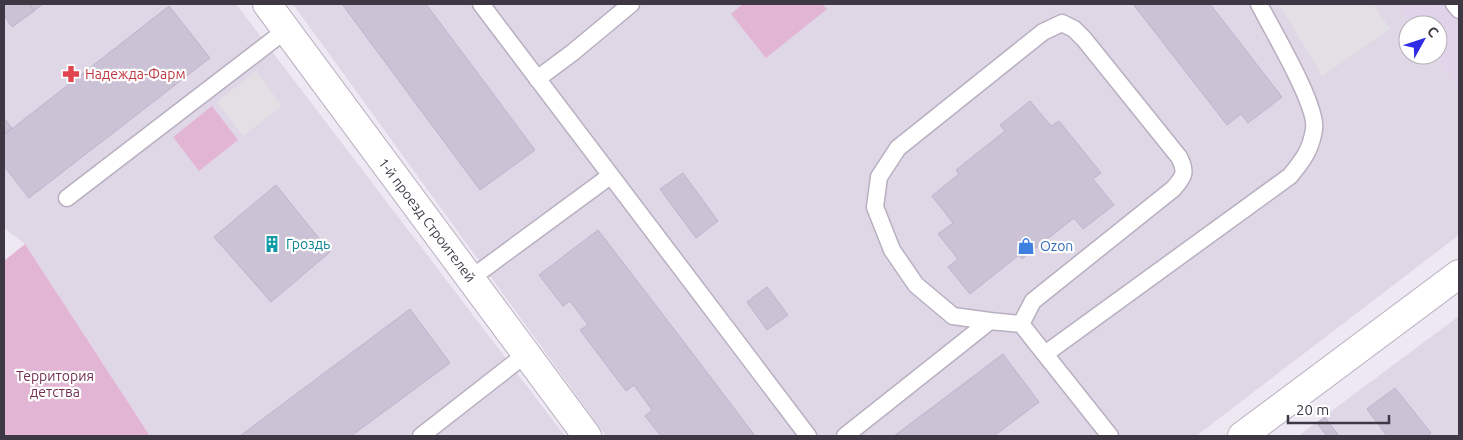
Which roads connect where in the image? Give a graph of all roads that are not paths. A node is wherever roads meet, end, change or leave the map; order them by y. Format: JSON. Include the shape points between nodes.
{"nodes":[{"id":1,"x":267,"y":4,"type":"edge"},
{"id":2,"x":481,"y":4,"type":"edge"},
{"id":3,"x":631,"y":4,"type":"edge"},
{"id":4,"x":1259,"y":4,"type":"edge"},
{"id":5,"x":1454,"y":4,"type":"edge"},
{"id":6,"x":1459,"y":10,"type":"edge"},
{"id":7,"x":286,"y":30,"type":"junction"},
{"id":8,"x":537,"y":79,"type":"junction"},
{"id":9,"x":610,"y":176,"type":"junction"},
{"id":10,"x":67,"y":198,"type":"dead end"},
{"id":11,"x":1459,"y":274,"type":"edge"},
{"id":12,"x":470,"y":279,"type":"junction"},
{"id":13,"x":990,"y":321,"type":"junction"},
{"id":14,"x":1021,"y":324,"type":"junction"},
{"id":15,"x":526,"y":354,"type":"junction"},
{"id":16,"x":1045,"y":354,"type":"junction"},
{"id":17,"x":421,"y":436,"type":"edge"},
{"id":18,"x":587,"y":436,"type":"edge"},
{"id":19,"x":808,"y":436,"type":"edge"},
{"id":20,"x":845,"y":436,"type":"edge"},
{"id":21,"x":1110,"y":436,"type":"edge"},
{"id":22,"x":1242,"y":436,"type":"edge"}],
"edges":[{"from":1,"to":7,"type":"street","name":"1-й проезд Строителей"},
{"from":2,"to":8,"type":"lane"},
{"from":3,"to":8,"type":"lane"},
{"from":4,"to":16,"type":"lane","via":[[1308,99],[1315,127],[1307,154],[1290,176]]},
{"from":5,"to":6,"type":"lane"},
{"from":7,"to":10,"type":"lane"},
{"from":7,"to":12,"type":"street","name":"1-й проезд Строителей"},
{"from":8,"to":9,"type":"lane"},
{"from":9,"to":12,"type":"lane"},
{"from":9,"to":19,"type":"lane"},
{"from":11,"to":22,"type":"street"},
{"from":12,"to":15,"type":"street","name":"1-й проезд Строителей"},
{"from":13,"to":14,"type":"lane"},
{"from":13,"to":14,"type":"lane","via":[[953,316],[916,284],[892,250],[875,207],[879,176],[898,148],[1043,32],[1062,24],[1074,29],[1084,39],[1179,157],[1184,167],[1183,178],[1032,301]]},
{"from":13,"to":20,"type":"lane"},
{"from":14,"to":16,"type":"lane"},
{"from":15,"to":17,"type":"lane"},
{"from":15,"to":18,"type":"street","name":"1-й проезд Строителей"},
{"from":16,"to":21,"type":"lane"}]}
